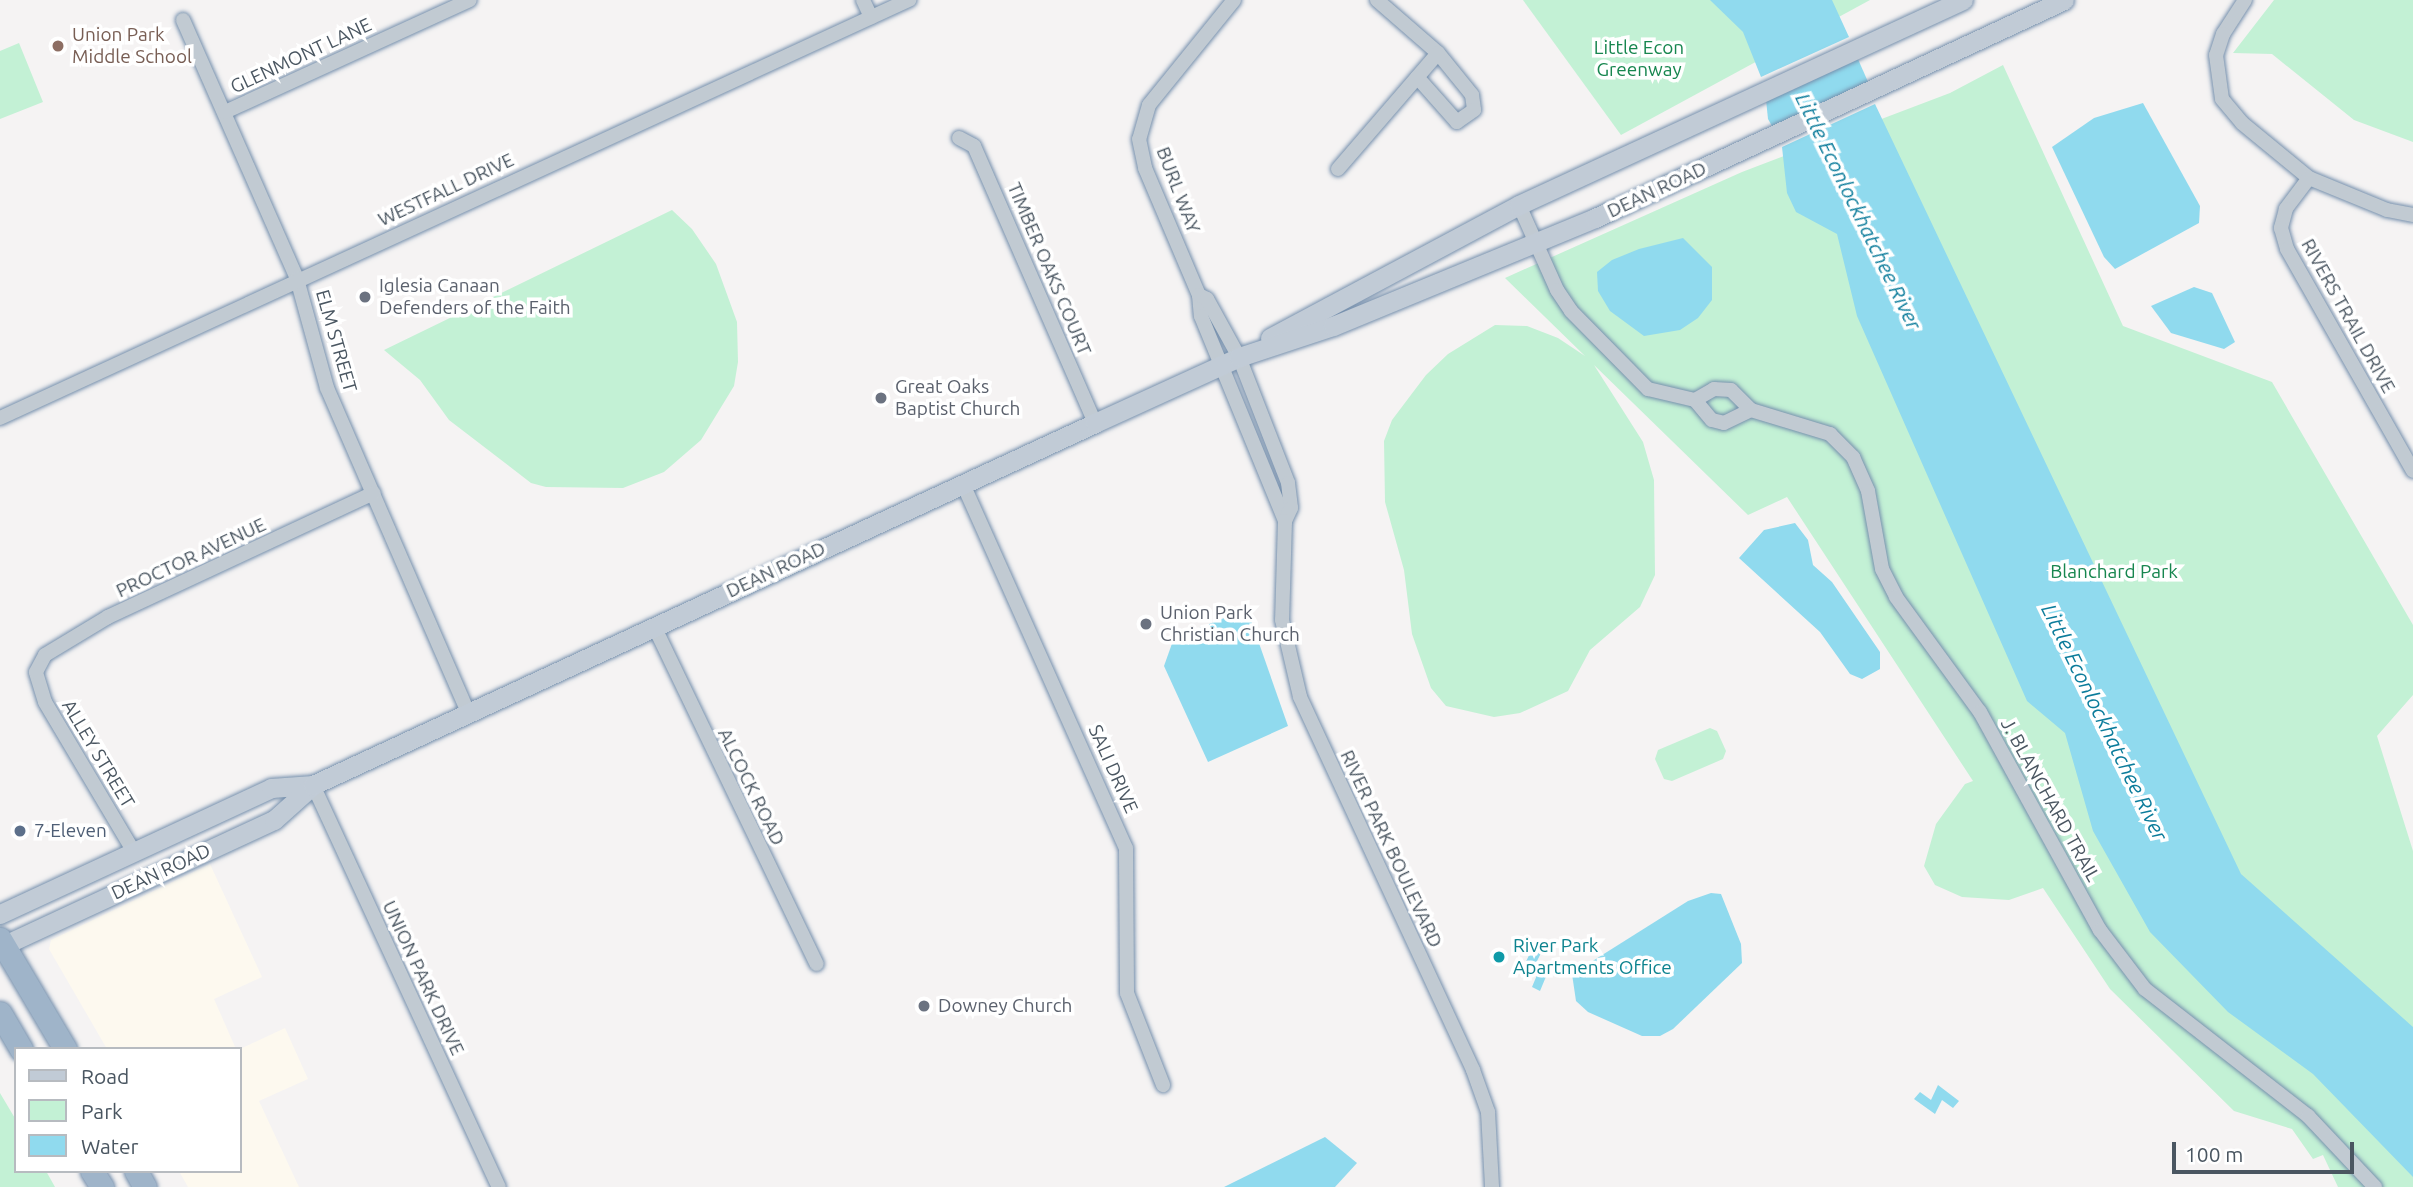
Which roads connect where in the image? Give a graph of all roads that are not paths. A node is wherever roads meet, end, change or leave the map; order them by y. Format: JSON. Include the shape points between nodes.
{"nodes":[{"id":1,"x":470,"y":0,"type":"edge"},
{"id":2,"x":863,"y":0,"type":"edge"},
{"id":3,"x":909,"y":0,"type":"edge"},
{"id":4,"x":1234,"y":0,"type":"edge"},
{"id":5,"x":1377,"y":0,"type":"edge"},
{"id":6,"x":1963,"y":0,"type":"edge"},
{"id":7,"x":2064,"y":0,"type":"edge"},
{"id":8,"x":2245,"y":0,"type":"edge"},
{"id":9,"x":871,"y":18,"type":"junction"},
{"id":10,"x":183,"y":20,"type":"dead end"},
{"id":11,"x":1438,"y":53,"type":"junction"},
{"id":12,"x":1417,"y":77,"type":"junction"},
{"id":13,"x":225,"y":112,"type":"junction"},
{"id":14,"x":959,"y":138,"type":"dead end"},
{"id":15,"x":1338,"y":169,"type":"dead end"},
{"id":16,"x":2309,"y":178,"type":"junction"},
{"id":17,"x":1519,"y":205,"type":"junction"},
{"id":18,"x":2413,"y":215,"type":"edge"},
{"id":19,"x":1536,"y":243,"type":"junction"},
{"id":20,"x":298,"y":279,"type":"junction"},
{"id":21,"x":1199,"y":295,"type":"junction"},
{"id":22,"x":1240,"y":357,"type":"junction"},
{"id":23,"x":1221,"y":365,"type":"junction"},
{"id":24,"x":1695,"y":400,"type":"junction"},
{"id":25,"x":1751,"y":410,"type":"junction"},
{"id":26,"x":0,"y":418,"type":"edge"},
{"id":27,"x":1095,"y":423,"type":"junction"},
{"id":28,"x":2413,"y":471,"type":"edge"},
{"id":29,"x":963,"y":484,"type":"junction"},
{"id":30,"x":374,"y":493,"type":"junction"},
{"id":31,"x":1285,"y":521,"type":"junction"},
{"id":32,"x":654,"y":626,"type":"junction"},
{"id":33,"x":36,"y":672,"type":"joint"},
{"id":34,"x":468,"y":712,"type":"junction"},
{"id":35,"x":313,"y":785,"type":"junction"},
{"id":36,"x":134,"y":852,"type":"junction"},
{"id":37,"x":0,"y":915,"type":"edge"},
{"id":38,"x":1,"y":944,"type":"edge"},
{"id":39,"x":817,"y":964,"type":"dead end"},
{"id":40,"x":0,"y":1013,"type":"edge"},
{"id":41,"x":20,"y":1047,"type":"edge"},
{"id":42,"x":64,"y":1047,"type":"edge"},
{"id":43,"x":1163,"y":1085,"type":"dead end"},
{"id":44,"x":499,"y":1187,"type":"edge"},
{"id":45,"x":1492,"y":1187,"type":"edge"},
{"id":46,"x":2375,"y":1187,"type":"edge"}],
"edges":[{"from":1,"to":13,"type":"street","name":"GLENMONT LANE"},
{"from":2,"to":9,"type":"street"},
{"from":3,"to":9,"type":"street","name":"WESTFALL DRIVE"},
{"from":4,"to":21,"type":"street","name":"BURL WAY","via":[[1156,95],[1139,139],[1145,168]]},
{"from":5,"to":11,"type":"street"},
{"from":6,"to":17,"type":"main road","name":"DEAN ROAD"},
{"from":7,"to":19,"type":"main road","name":"DEAN ROAD"},
{"from":8,"to":16,"type":"street","via":[[2223,34],[2216,55],[2222,99],[2242,123]]},
{"from":9,"to":20,"type":"street","name":"WESTFALL DRIVE"},
{"from":10,"to":13,"type":"street","name":"ELM STREET"},
{"from":11,"to":12,"type":"street"},
{"from":11,"to":12,"type":"street","via":[[1472,95],[1474,110],[1468,117],[1457,122]]},
{"from":12,"to":15,"type":"street"},
{"from":13,"to":20,"type":"street","name":"ELM STREET"},
{"from":14,"to":27,"type":"street","name":"TIMBER OAKS COURT","via":[[974,146]]},
{"from":16,"to":18,"type":"street","via":[[2387,210]]},
{"from":16,"to":28,"type":"street","name":"RIVERS TRAIL DRIVE","via":[[2286,209],[2281,228],[2287,249]]},
{"from":17,"to":19,"type":"street"},
{"from":17,"to":22,"type":"main road","name":"DEAN ROAD","via":[[1323,306]]},
{"from":19,"to":22,"type":"main road","name":"DEAN ROAD","via":[[1333,326]]},
{"from":19,"to":24,"type":"street","via":[[1557,290],[1593,338],[1648,389]]},
{"from":20,"to":26,"type":"street","name":"WESTFALL DRIVE"},
{"from":20,"to":30,"type":"street","name":"ELM STREET","via":[[327,388]]},
{"from":21,"to":22,"type":"street","name":"BURL WAY","via":[[1207,299]]},
{"from":21,"to":23,"type":"street","name":"BURL WAY","via":[[1197,305]]},
{"from":22,"to":23,"type":"main road","name":"DEAN ROAD"},
{"from":22,"to":31,"type":"street","name":"RIVER PARK BOULEVARD","via":[[1282,460],[1291,508]]},
{"from":23,"to":27,"type":"main road","name":"DEAN ROAD"},
{"from":23,"to":31,"type":"street","name":"RIVER PARK BOULEVARD"},
{"from":24,"to":25,"type":"street","name":"J. BLANCHARD TRAIL","via":[[1722,388],[1738,394]]},
{"from":24,"to":25,"type":"street","via":[[1712,420],[1724,423]]},
{"from":25,"to":46,"type":"street","name":"J. BLANCHARD TRAIL","via":[[1815,426],[1853,457],[1868,491],[1882,569],[1896,597],[1980,712],[2100,930],[2145,989],[2308,1116]]},
{"from":27,"to":29,"type":"main road","name":"DEAN ROAD"},
{"from":29,"to":32,"type":"main road","name":"DEAN ROAD"},
{"from":29,"to":43,"type":"street","name":"SALI DRIVE","via":[[1126,848],[1127,993]]},
{"from":30,"to":33,"type":"street","name":"PROCTOR AVENUE","via":[[108,617],[62,642],[45,655]]},
{"from":30,"to":34,"type":"street","name":"ELM STREET"},
{"from":31,"to":45,"type":"street","name":"RIVER PARK BOULEVARD","via":[[1282,620],[1300,697],[1473,1070],[1488,1112]]},
{"from":32,"to":34,"type":"main road","name":"DEAN ROAD"},
{"from":32,"to":39,"type":"street","name":"ALCOCK ROAD"},
{"from":33,"to":36,"type":"street","name":"ALLEY STREET","via":[[45,702]]},
{"from":34,"to":35,"type":"main road","name":"DEAN ROAD"},
{"from":35,"to":36,"type":"main road","name":"DEAN ROAD","via":[[271,788]]},
{"from":35,"to":38,"type":"main road","name":"DEAN ROAD","via":[[274,820]]},
{"from":35,"to":44,"type":"street","name":"UNION PARK DRIVE"},
{"from":36,"to":37,"type":"main road","name":"DEAN ROAD"},
{"from":38,"to":42,"type":"highway"},
{"from":40,"to":41,"type":"highway"}]}
